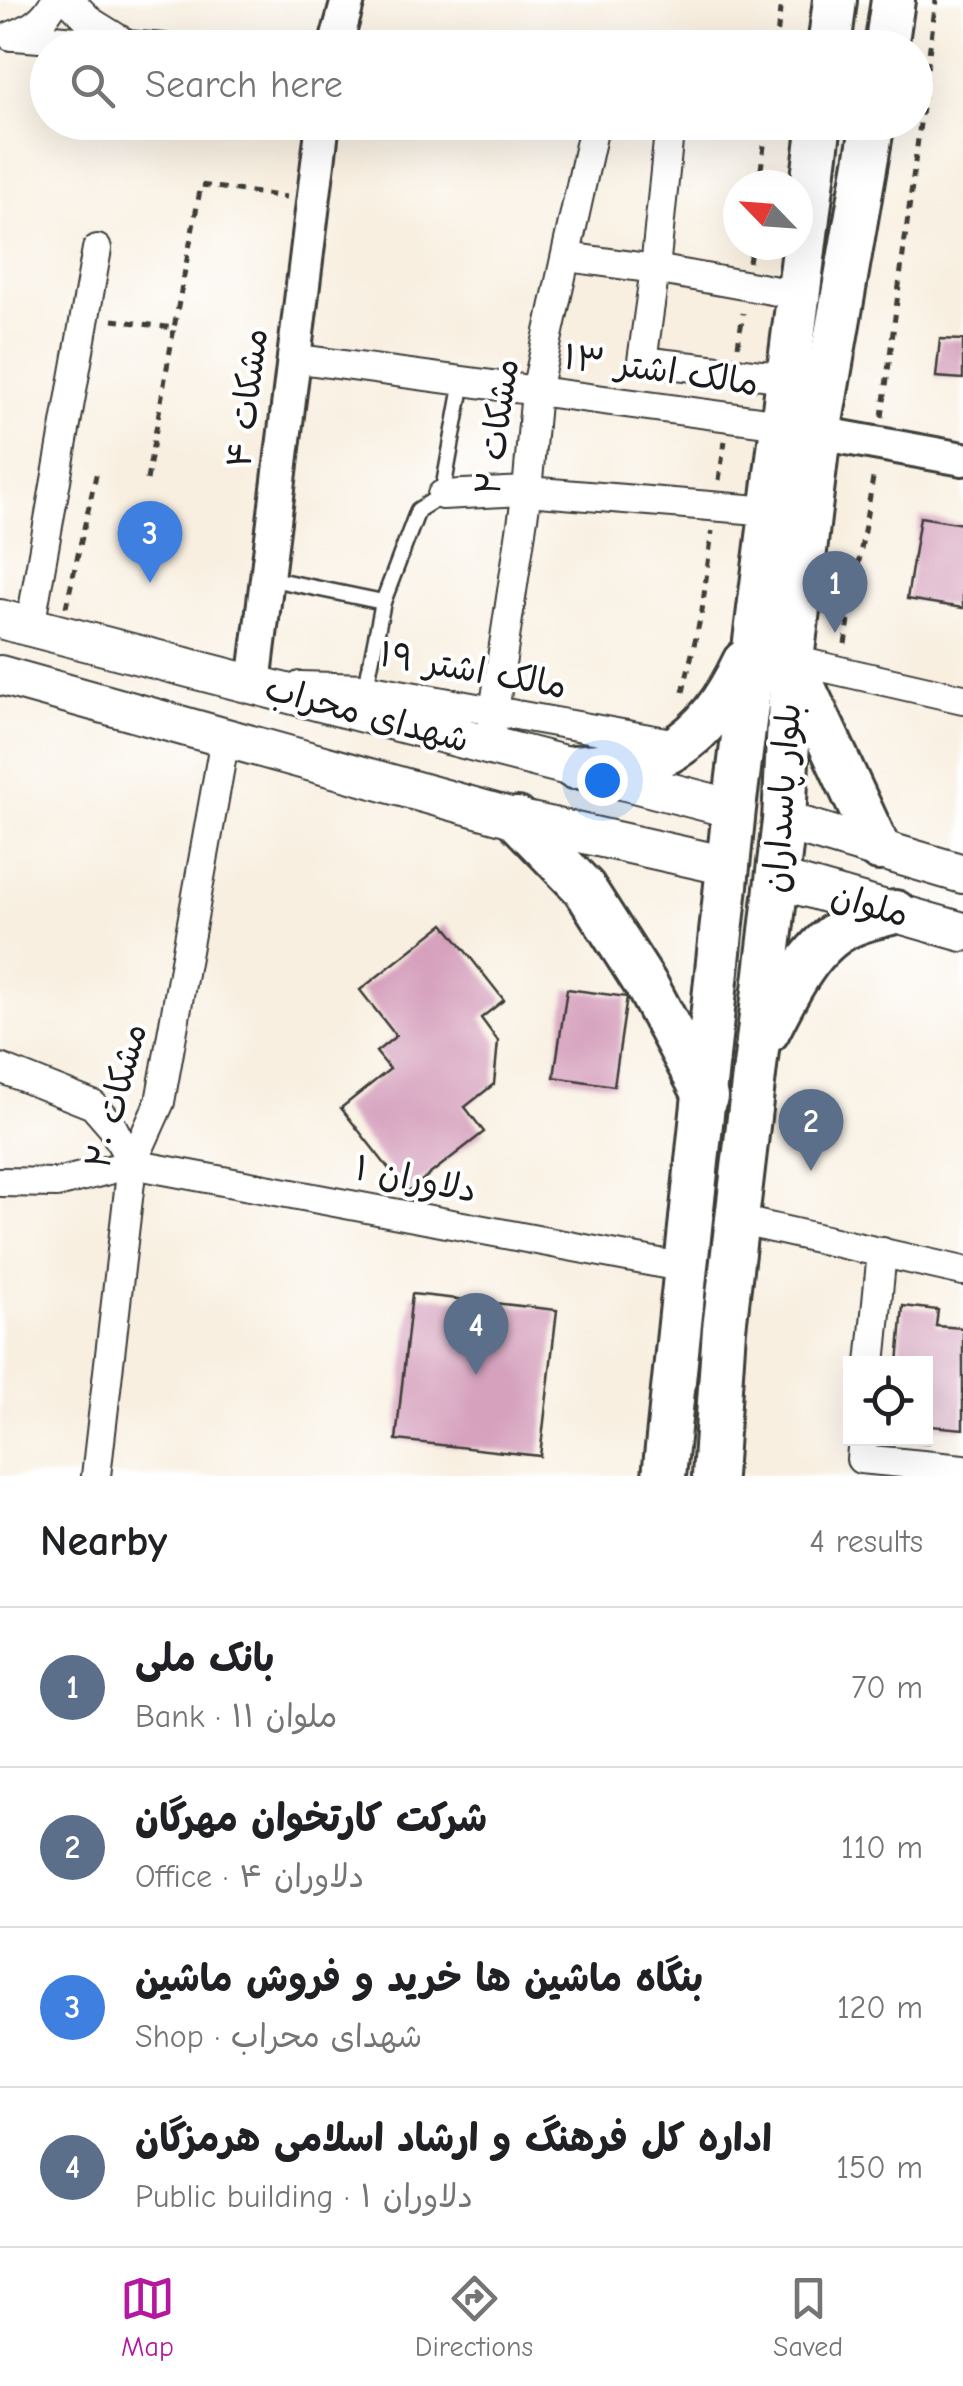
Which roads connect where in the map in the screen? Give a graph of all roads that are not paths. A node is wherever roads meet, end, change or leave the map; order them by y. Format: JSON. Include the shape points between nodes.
{"nodes":[{"id":1,"x":54,"y":0,"type":"edge"},
{"id":2,"x":69,"y":0,"type":"edge"},
{"id":3,"x":348,"y":0,"type":"edge"},
{"id":4,"x":836,"y":0,"type":"edge"},
{"id":5,"x":894,"y":0,"type":"edge"},
{"id":6,"x":104,"y":30,"type":"edge"},
{"id":7,"x":340,"y":30,"type":"edge"},
{"id":8,"x":832,"y":30,"type":"edge"},
{"id":9,"x":889,"y":30,"type":"edge"},
{"id":10,"x":7,"y":37,"type":"edge"},
{"id":11,"x":320,"y":140,"type":"edge"},
{"id":12,"x":591,"y":140,"type":"edge"},
{"id":13,"x":668,"y":140,"type":"edge"},
{"id":14,"x":818,"y":140,"type":"edge"},
{"id":15,"x":869,"y":140,"type":"edge"},
{"id":16,"x":97,"y":248,"type":"dead end"},
{"id":17,"x":566,"y":256,"type":"junction"},
{"id":18,"x":655,"y":268,"type":"junction"},
{"id":19,"x":798,"y":295,"type":"junction"},
{"id":20,"x":292,"y":358,"type":"junction"},
{"id":21,"x":788,"y":378,"type":"junction"},
{"id":22,"x":463,"y":381,"type":"junction"},
{"id":23,"x":536,"y":390,"type":"junction"},
{"id":24,"x":801,"y":428,"type":"junction"},
{"id":25,"x":963,"y":459,"type":"edge"},
{"id":26,"x":527,"y":491,"type":"junction"},
{"id":27,"x":442,"y":496,"type":"junction"},
{"id":28,"x":771,"y":511,"type":"junction"},
{"id":29,"x":266,"y":578,"type":"junction"},
{"id":30,"x":384,"y":602,"type":"junction"},
{"id":31,"x":30,"y":626,"type":"edge"},
{"id":32,"x":773,"y":650,"type":"junction"},
{"id":33,"x":0,"y":675,"type":"edge"},
{"id":34,"x":254,"y":684,"type":"junction"},
{"id":35,"x":963,"y":700,"type":"edge"},
{"id":36,"x":362,"y":701,"type":"junction"},
{"id":37,"x":490,"y":728,"type":"junction"},
{"id":38,"x":225,"y":738,"type":"junction"},
{"id":39,"x":678,"y":744,"type":"junction"},
{"id":40,"x":574,"y":768,"type":"junction"},
{"id":41,"x":734,"y":809,"type":"junction"},
{"id":42,"x":517,"y":818,"type":"junction"},
{"id":43,"x":784,"y":822,"type":"junction"},
{"id":44,"x":879,"y":849,"type":"junction"},
{"id":45,"x":728,"y":866,"type":"junction"},
{"id":46,"x":963,"y":874,"type":"edge"},
{"id":47,"x":776,"y":879,"type":"junction"},
{"id":48,"x":895,"y":912,"type":"junction"},
{"id":49,"x":963,"y":932,"type":"edge"},
{"id":50,"x":758,"y":1048,"type":"junction"},
{"id":51,"x":0,"y":1068,"type":"edge"},
{"id":52,"x":706,"y":1097,"type":"junction"},
{"id":53,"x":132,"y":1164,"type":"junction"},
{"id":54,"x":0,"y":1182,"type":"edge"},
{"id":55,"x":736,"y":1220,"type":"junction"},
{"id":56,"x":882,"y":1252,"type":"junction"},
{"id":57,"x":686,"y":1268,"type":"junction"},
{"id":58,"x":963,"y":1271,"type":"edge"},
{"id":59,"x":872,"y":1356,"type":"edge"},
{"id":60,"x":862,"y":1446,"type":"edge"},
{"id":61,"x":963,"y":1469,"type":"edge"},
{"id":62,"x":96,"y":1476,"type":"edge"},
{"id":63,"x":664,"y":1476,"type":"edge"},
{"id":64,"x":714,"y":1476,"type":"edge"}],
"edges":[{"from":1,"to":10,"type":"street","via":[[34,26]]},
{"from":2,"to":6,"type":"street"},
{"from":3,"to":7,"type":"street"},
{"from":4,"to":8,"type":"main road"},
{"from":5,"to":9,"type":"main road"},
{"from":11,"to":20,"type":"street","name":"مشکات ۴"},
{"from":12,"to":17,"type":"street","name":"مشکات ۲"},
{"from":13,"to":18,"type":"street"},
{"from":14,"to":19,"type":"main road","name":"بلوار پاسداران"},
{"from":15,"to":24,"type":"main road","name":"بلوار پاسداران"},
{"from":16,"to":31,"type":"street"},
{"from":17,"to":18,"type":"street"},
{"from":17,"to":23,"type":"street","name":"مشکات ۲"},
{"from":18,"to":19,"type":"street"},
{"from":18,"to":21,"type":"street","via":[[642,360]]},
{"from":19,"to":21,"type":"main road","name":"بلوار پاسداران"},
{"from":20,"to":22,"type":"street","name":"مالک اشتر ۱۳"},
{"from":20,"to":29,"type":"street","name":"مشکات ۴"},
{"from":21,"to":24,"type":"main road","name":"بلوار پاسداران"},
{"from":22,"to":23,"type":"street","name":"مالک اشتر ۱۳"},
{"from":22,"to":27,"type":"lane","name":"مشکات ۲"},
{"from":23,"to":24,"type":"street","name":"مالک اشتر ۱۳"},
{"from":23,"to":26,"type":"street","name":"مشکات ۲"},
{"from":24,"to":25,"type":"street"},
{"from":24,"to":28,"type":"main road","name":"بلوار پاسداران"},
{"from":24,"to":32,"type":"main road","name":"بلوار پاسداران"},
{"from":26,"to":27,"type":"street"},
{"from":26,"to":28,"type":"street"},
{"from":26,"to":37,"type":"street","name":"مشکات ۲"},
{"from":27,"to":30,"type":"lane","name":"مشکات ۲","via":[[418,510]]},
{"from":28,"to":32,"type":"main road","name":"بلوار پاسداران"},
{"from":29,"to":30,"type":"lane"},
{"from":29,"to":34,"type":"street","name":"مشکات ۴"},
{"from":30,"to":36,"type":"lane","name":"مشکات ۲"},
{"from":31,"to":34,"type":"main road","name":"شهدای محراب"},
{"from":32,"to":35,"type":"street"},
{"from":32,"to":39,"type":"main road"},
{"from":32,"to":41,"type":"main road","name":"بلوار پاسداران"},
{"from":32,"to":43,"type":"main road","name":"بلوار پاسداران"},
{"from":32,"to":44,"type":"main road"},
{"from":33,"to":38,"type":"main road","name":"شهدای محراب"},
{"from":34,"to":36,"type":"main road","name":"شهدای محراب"},
{"from":36,"to":37,"type":"main road","name":"شهدای محراب"},
{"from":37,"to":39,"type":"street","name":"مالک اشتر ۱۹"},
{"from":37,"to":40,"type":"main road","name":"شهدای محراب"},
{"from":38,"to":42,"type":"main road","name":"شهدای محراب"},
{"from":38,"to":53,"type":"street","name":"مشکات ۲۰","via":[[160,1102]]},
{"from":39,"to":40,"type":"main road","via":[[635,760]]},
{"from":40,"to":41,"type":"main road","name":"شهدای محراب"},
{"from":41,"to":43,"type":"main road"},
{"from":41,"to":45,"type":"main road","name":"بلوار پاسداران"},
{"from":42,"to":45,"type":"main road","name":"شهدای محراب"},
{"from":42,"to":52,"type":"main road","via":[[584,888]]},
{"from":43,"to":44,"type":"main road","name":"ملوان"},
{"from":43,"to":47,"type":"main road","name":"بلوار پاسداران"},
{"from":44,"to":46,"type":"main road","name":"ملوان"},
{"from":45,"to":47,"type":"main road"},
{"from":45,"to":52,"type":"main road","name":"بلوار پاسداران"},
{"from":47,"to":48,"type":"main road","name":"ملوان"},
{"from":47,"to":50,"type":"main road","name":"بلوار پاسداران"},
{"from":48,"to":49,"type":"main road","name":"ملوان"},
{"from":48,"to":50,"type":"main road","via":[[847,926],[821,946]]},
{"from":50,"to":55,"type":"main road","name":"بلوار پاسداران"},
{"from":51,"to":53,"type":"street","via":[[93,1105]]},
{"from":52,"to":57,"type":"main road","name":"بلوار پاسداران"},
{"from":53,"to":54,"type":"street","name":"دلاوران ۱","via":[[58,1183]]},
{"from":53,"to":57,"type":"street","name":"دلاوران ۱"},
{"from":53,"to":62,"type":"street","name":"مشکات ۲۰"},
{"from":55,"to":56,"type":"street"},
{"from":55,"to":64,"type":"main road","name":"بلوار پاسداران"},
{"from":56,"to":58,"type":"street"},
{"from":56,"to":59,"type":"street"},
{"from":57,"to":63,"type":"main road","name":"بلوار پاسداران"},
{"from":60,"to":61,"type":"street","via":[[861,1460]]}]}
